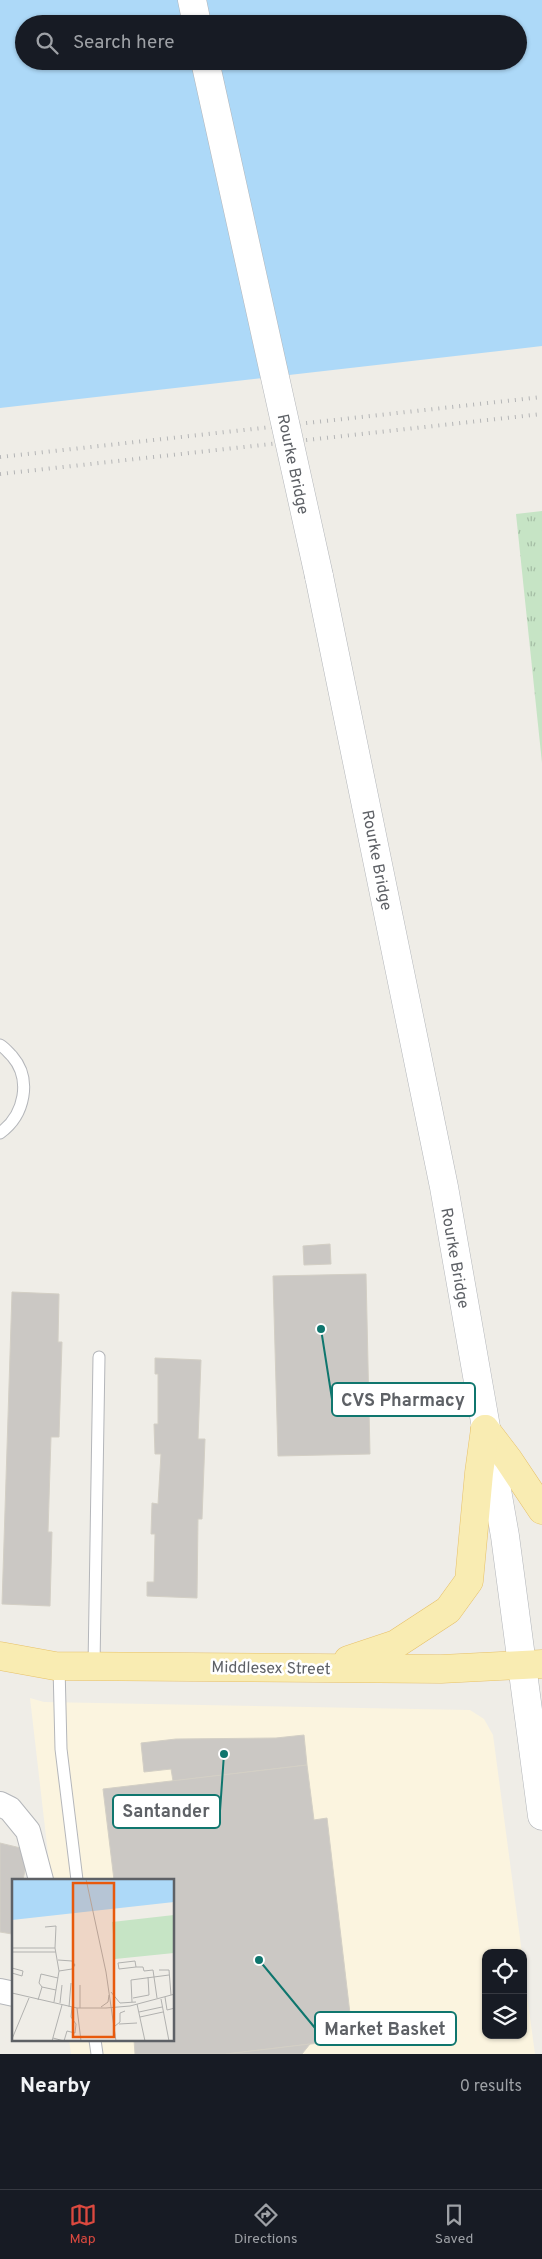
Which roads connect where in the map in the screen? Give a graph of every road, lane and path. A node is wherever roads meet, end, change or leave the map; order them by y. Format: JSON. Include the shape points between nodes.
{"nodes":[{"id":1,"x":192,"y":0,"type":"edge"},
{"id":2,"x":195,"y":15,"type":"edge"},
{"id":3,"x":207,"y":70,"type":"edge"},
{"id":4,"x":0,"y":1045,"type":"edge"},
{"id":5,"x":0,"y":1133,"type":"edge"},
{"id":6,"x":99,"y":1357,"type":"dead end"},
{"id":7,"x":485,"y":1429,"type":"junction"},
{"id":8,"x":542,"y":1510,"type":"edge"},
{"id":9,"x":0,"y":1656,"type":"edge"},
{"id":10,"x":532,"y":1665,"type":"edge"},
{"id":11,"x":59,"y":1666,"type":"junction"},
{"id":12,"x":94,"y":1666,"type":"junction"},
{"id":13,"x":324,"y":1668,"type":"junction"},
{"id":14,"x":0,"y":1804,"type":"edge"},
{"id":15,"x":542,"y":1816,"type":"edge"},
{"id":16,"x":41,"y":1879,"type":"edge"},
{"id":17,"x":77,"y":1879,"type":"edge"}],
"edges":[{"from":1,"to":2,"type":"main road"},
{"from":3,"to":7,"type":"main road","name":"Rourke Bridge","bridge":true,"via":[[318,576],[444,1188]]},
{"from":4,"to":5,"type":"lane","via":[[19,1065],[25,1087],[20,1111]]},
{"from":6,"to":12,"type":"lane"},
{"from":7,"to":8,"type":"main road"},
{"from":7,"to":10,"type":"main road","name":"Rourke Bridge"},
{"from":7,"to":13,"type":"main road","via":[[469,1581],[448,1610],[396,1644]]},
{"from":9,"to":11,"type":"main road","name":"Middlesex Street"},
{"from":10,"to":13,"type":"main road","name":"Middlesex Street"},
{"from":10,"to":15,"type":"main road","name":"Rourke Bridge"},
{"from":11,"to":12,"type":"main road","name":"Middlesex Street"},
{"from":11,"to":17,"type":"lane","via":[[61,1749]]},
{"from":12,"to":13,"type":"main road","name":"Middlesex Street"},
{"from":14,"to":16,"type":"street","via":[[10,1809],[28,1831]]}]}
